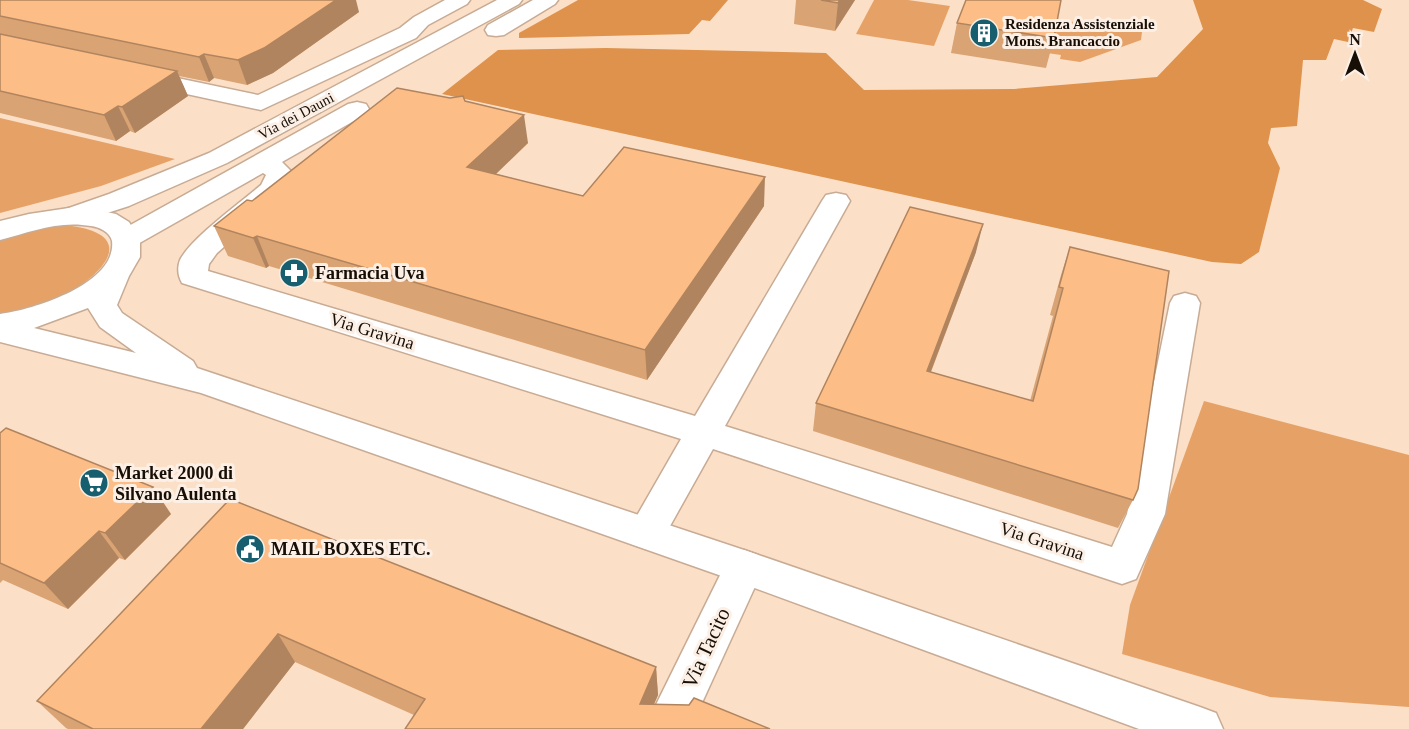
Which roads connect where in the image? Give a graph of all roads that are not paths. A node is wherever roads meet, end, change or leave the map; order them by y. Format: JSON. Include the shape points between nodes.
{"nodes":[{"id":1,"x":412,"y":0,"type":"edge"},
{"id":2,"x":512,"y":0,"type":"edge"},
{"id":3,"x":548,"y":0,"type":"edge"},
{"id":4,"x":451,"y":4,"type":"edge"},
{"id":5,"x":114,"y":71,"type":"edge"},
{"id":6,"x":263,"y":161,"type":"junction"},
{"id":7,"x":836,"y":201,"type":"dead end"},
{"id":8,"x":73,"y":216,"type":"junction"},
{"id":9,"x":2,"y":230,"type":"edge"},
{"id":10,"x":126,"y":239,"type":"junction"},
{"id":11,"x":115,"y":273,"type":"junction"},
{"id":12,"x":1185,"y":303,"type":"dead end"},
{"id":13,"x":0,"y":325,"type":"edge"},
{"id":14,"x":0,"y":331,"type":"edge"},
{"id":15,"x":197,"y":380,"type":"junction"},
{"id":16,"x":703,"y":432,"type":"junction"},
{"id":17,"x":646,"y":533,"type":"junction"},
{"id":18,"x":744,"y":567,"type":"junction"},
{"id":19,"x":667,"y":729,"type":"edge"},
{"id":20,"x":1200,"y":729,"type":"edge"}],
"edges":[{"from":1,"to":4,"type":"street"},
{"from":2,"to":8,"type":"street","name":"Via dei Dauni","via":[[218,158]]},
{"from":3,"to":6,"type":"street","name":"Via dei Dauni"},
{"from":4,"to":5,"type":"street","via":[[408,33],[261,103]]},
{"from":6,"to":10,"type":"street","name":"Via dei Dauni"},
{"from":6,"to":16,"type":"street","name":"Via Gravina","via":[[280,173],[273,189],[194,262],[193,276]]},
{"from":7,"to":16,"type":"street"},
{"from":8,"to":9,"type":"street","via":[[51,217]]},
{"from":8,"to":10,"type":"street","via":[[98,218],[116,226]]},
{"from":10,"to":11,"type":"street","via":[[126,255]]},
{"from":11,"to":13,"type":"street","via":[[97,290],[71,305],[42,317]]},
{"from":11,"to":15,"type":"street","via":[[102,305],[111,320]]},
{"from":12,"to":16,"type":"street","name":"Via Gravina","via":[[1146,514],[1122,567]]},
{"from":14,"to":15,"type":"street"},
{"from":15,"to":17,"type":"street"},
{"from":16,"to":17,"type":"street"},
{"from":17,"to":18,"type":"street"},
{"from":18,"to":19,"type":"street","name":"Via Tacito"},
{"from":18,"to":20,"type":"street"}]}
